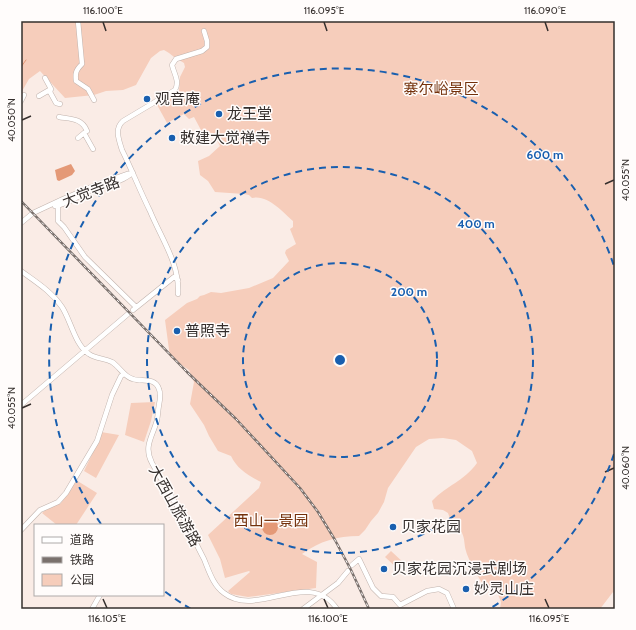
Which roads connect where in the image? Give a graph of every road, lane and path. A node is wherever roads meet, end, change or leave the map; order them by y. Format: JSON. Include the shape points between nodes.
{"nodes":[{"id":1,"x":78,"y":21,"type":"edge"},
{"id":2,"x":204,"y":31,"type":"dead end"},
{"id":3,"x":45,"y":78,"type":"dead end"},
{"id":4,"x":51,"y":89,"type":"junction"},
{"id":5,"x":24,"y":95,"type":"dead end"},
{"id":6,"x":39,"y":96,"type":"dead end"},
{"id":7,"x":94,"y":100,"type":"dead end"},
{"id":8,"x":21,"y":102,"type":"edge"},
{"id":9,"x":60,"y":104,"type":"dead end"},
{"id":10,"x":59,"y":118,"type":"dead end"},
{"id":11,"x":84,"y":133,"type":"junction"},
{"id":12,"x":78,"y":138,"type":"dead end"},
{"id":13,"x":93,"y":149,"type":"dead end"},
{"id":14,"x":133,"y":173,"type":"junction"},
{"id":15,"x":58,"y":205,"type":"junction"},
{"id":16,"x":47,"y":207,"type":"junction"},
{"id":17,"x":21,"y":223,"type":"edge"},
{"id":18,"x":21,"y":271,"type":"edge"},
{"id":19,"x":178,"y":280,"type":"junction"},
{"id":20,"x":178,"y":294,"type":"dead end"},
{"id":21,"x":128,"y":314,"type":"dead end"},
{"id":22,"x":85,"y":351,"type":"junction"},
{"id":23,"x":124,"y":374,"type":"junction"},
{"id":24,"x":21,"y":406,"type":"edge"},
{"id":25,"x":21,"y":530,"type":"edge"},
{"id":26,"x":352,"y":565,"type":"dead end"},
{"id":27,"x":348,"y":571,"type":"dead end"},
{"id":28,"x":99,"y":596,"type":"edge"},
{"id":29,"x":322,"y":596,"type":"junction"},
{"id":30,"x":92,"y":609,"type":"edge"},
{"id":31,"x":303,"y":609,"type":"edge"},
{"id":32,"x":337,"y":609,"type":"edge"},
{"id":33,"x":454,"y":609,"type":"edge"}],
"edges":[{"from":1,"to":7,"type":"street","via":[[82,64],[77,69],[76,81],[88,89]]},
{"from":2,"to":14,"type":"street","via":[[207,47],[176,59],[172,65],[178,85],[175,90],[120,124],[117,131],[118,139]]},
{"from":3,"to":4,"type":"street"},
{"from":4,"to":6,"type":"street"},
{"from":4,"to":9,"type":"street","via":[[56,103]]},
{"from":5,"to":8,"type":"street"},
{"from":10,"to":11,"type":"street","via":[[77,120],[85,125],[87,131]]},
{"from":11,"to":12,"type":"street"},
{"from":11,"to":13,"type":"street"},
{"from":14,"to":15,"type":"street","name":"大觉寺路"},
{"from":14,"to":16,"type":"street","name":"大觉寺路","via":[[96,185]]},
{"from":14,"to":19,"type":"street","via":[[159,229]]},
{"from":15,"to":16,"type":"street","name":"大觉寺路"},
{"from":15,"to":19,"type":"street","via":[[58,221],[85,257],[134,308],[174,277]]},
{"from":16,"to":17,"type":"street","name":"大觉寺路","via":[[33,213]]},
{"from":18,"to":22,"type":"street","via":[[40,284],[59,304]]},
{"from":19,"to":20,"type":"street"},
{"from":21,"to":22,"type":"street"},
{"from":22,"to":23,"type":"street","name":"大西山旅游路","via":[[93,357],[112,362]]},
{"from":22,"to":24,"type":"street"},
{"from":23,"to":25,"type":"street","via":[[112,395],[97,441],[66,493],[58,502],[40,510]]},
{"from":23,"to":29,"type":"street","name":"大西山旅游路","via":[[132,379],[152,382],[160,390],[157,420],[149,442],[149,456],[219,588],[230,597],[244,601],[305,592]]},
{"from":26,"to":33,"type":"street","via":[[359,559],[376,592],[384,597],[393,597],[400,605],[427,591],[439,588],[447,593]]},
{"from":27,"to":29,"type":"street"},
{"from":28,"to":30,"type":"street"},
{"from":29,"to":31,"type":"street"},
{"from":29,"to":32,"type":"street"}]}
